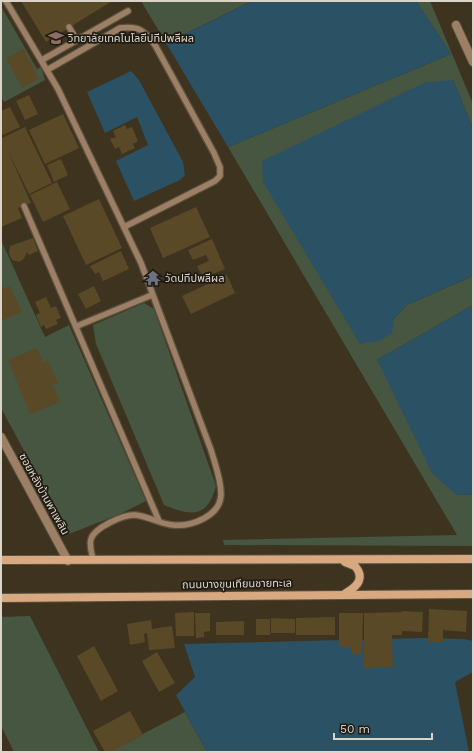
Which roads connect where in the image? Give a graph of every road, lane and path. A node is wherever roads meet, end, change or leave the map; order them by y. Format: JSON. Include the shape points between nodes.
{"nodes":[{"id":1,"x":6,"y":1,"type":"edge"},
{"id":2,"x":128,"y":11,"type":"dead end"},
{"id":3,"x":456,"y":25,"type":"dead end"},
{"id":4,"x":69,"y":28,"type":"dead end"},
{"id":5,"x":76,"y":39,"type":"junction"},
{"id":6,"x":42,"y":60,"type":"junction"},
{"id":7,"x":473,"y":62,"type":"edge"},
{"id":8,"x":47,"y":70,"type":"junction"},
{"id":9,"x":24,"y":206,"type":"dead end"},
{"id":10,"x":124,"y":227,"type":"junction"},
{"id":11,"x":152,"y":295,"type":"junction"},
{"id":12,"x":77,"y":326,"type":"junction"},
{"id":13,"x":1,"y":437,"type":"edge"},
{"id":14,"x":159,"y":520,"type":"junction"},
{"id":15,"x":473,"y":559,"type":"edge"},
{"id":16,"x":1,"y":560,"type":"edge"},
{"id":17,"x":93,"y":560,"type":"junction"},
{"id":18,"x":68,"y":561,"type":"junction"},
{"id":19,"x":341,"y":561,"type":"junction"},
{"id":20,"x":345,"y":594,"type":"junction"},
{"id":21,"x":473,"y":594,"type":"edge"},
{"id":22,"x":1,"y":598,"type":"edge"}],
"edges":[{"from":1,"to":6,"type":"lane"},
{"from":2,"to":5,"type":"lane"},
{"from":3,"to":7,"type":"street"},
{"from":4,"to":5,"type":"lane"},
{"from":5,"to":6,"type":"lane"},
{"from":6,"to":8,"type":"lane"},
{"from":8,"to":10,"type":"lane","via":[[75,122]]},
{"from":8,"to":10,"type":"lane","via":[[120,28],[131,27],[145,31],[214,154],[220,167],[220,176],[215,181]]},
{"from":9,"to":12,"type":"lane"},
{"from":10,"to":11,"type":"lane"},
{"from":11,"to":12,"type":"lane"},
{"from":11,"to":14,"type":"lane","via":[[211,450],[220,480],[221,495],[217,508],[209,516],[189,525],[172,525]]},
{"from":12,"to":14,"type":"lane"},
{"from":13,"to":18,"type":"street","name":"ซอยหลังบ้านพาเพลิน"},
{"from":14,"to":17,"type":"lane","via":[[133,515],[102,526],[90,540]]},
{"from":15,"to":19,"type":"main road","name":"ถนนบางขุนเทียนชายทะเล"},
{"from":16,"to":18,"type":"main road","name":"ถนนบางขุนเทียนชายทะเล"},
{"from":17,"to":18,"type":"main road","name":"ถนนบางขุนเทียนชายทะเล"},
{"from":17,"to":19,"type":"main road","name":"ถนนบางขุนเทียนชายทะเล"},
{"from":19,"to":20,"type":"main road","via":[[355,566],[360,576],[356,588]]},
{"from":20,"to":21,"type":"main road","name":"ถนนบางขุนเทียนชายทะเล"},
{"from":20,"to":22,"type":"main road","name":"ถนนบางขุนเทียนชายทะเล"}]}
